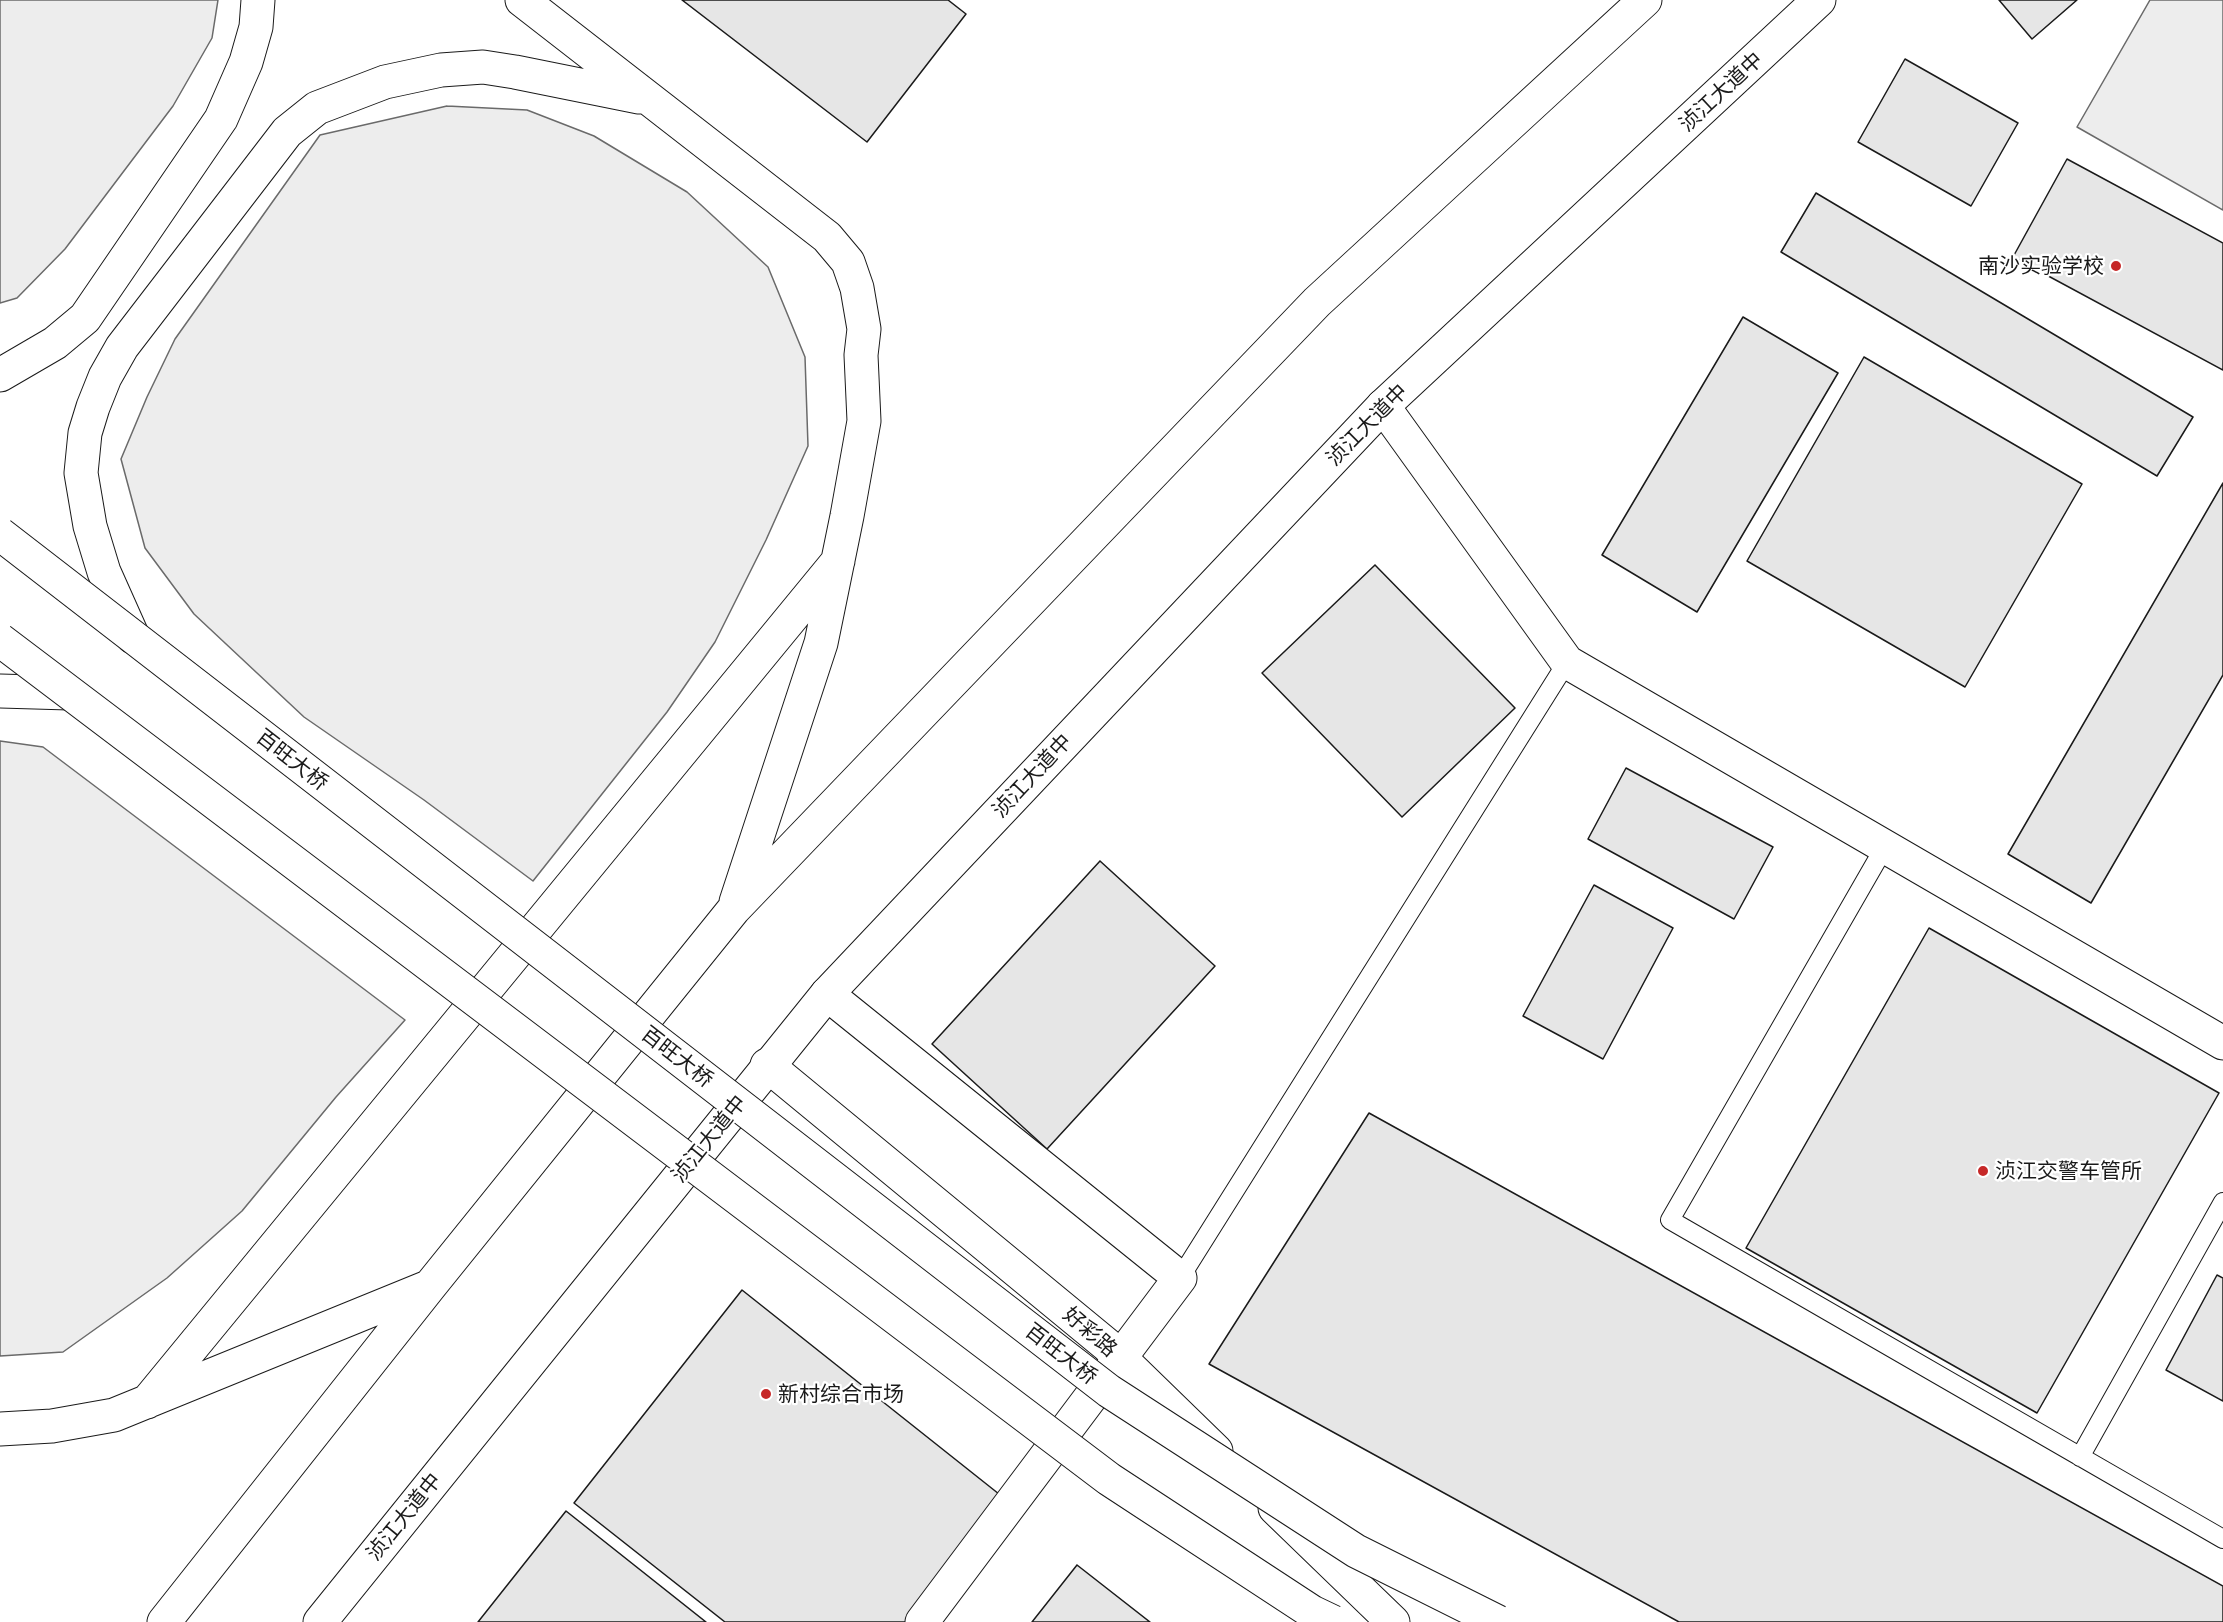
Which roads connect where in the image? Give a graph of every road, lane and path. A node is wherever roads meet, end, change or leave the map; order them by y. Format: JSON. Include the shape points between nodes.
{"nodes":[{"id":1,"x":258,"y":0,"type":"edge"},
{"id":2,"x":522,"y":0,"type":"edge"},
{"id":3,"x":1645,"y":0,"type":"edge"},
{"id":4,"x":1820,"y":0,"type":"edge"},
{"id":5,"x":647,"y":98,"type":"junction"},
{"id":6,"x":0,"y":375,"type":"edge"},
{"id":7,"x":1383,"y":406,"type":"junction"},
{"id":8,"x":0,"y":534,"type":"edge"},
{"id":9,"x":838,"y":561,"type":"junction"},
{"id":10,"x":133,"y":637,"type":"junction"},
{"id":11,"x":0,"y":640,"type":"edge"},
{"id":12,"x":1567,"y":662,"type":"junction"},
{"id":13,"x":0,"y":691,"type":"edge"},
{"id":14,"x":69,"y":693,"type":"junction"},
{"id":15,"x":1884,"y":848,"type":"junction"},
{"id":16,"x":734,"y":909,"type":"junction"},
{"id":17,"x":827,"y":994,"type":"junction"},
{"id":18,"x":2223,"y":1043,"type":"edge"},
{"id":19,"x":767,"y":1065,"type":"junction"},
{"id":20,"x":2223,"y":1202,"type":"edge"},
{"id":21,"x":1180,"y":1278,"type":"junction"},
{"id":22,"x":430,"y":1286,"type":"junction"},
{"id":23,"x":1120,"y":1358,"type":"junction"},
{"id":24,"x":147,"y":1402,"type":"junction"},
{"id":25,"x":0,"y":1429,"type":"edge"},
{"id":26,"x":2079,"y":1457,"type":"junction"},
{"id":27,"x":2223,"y":1539,"type":"edge"},
{"id":28,"x":164,"y":1622,"type":"edge"},
{"id":29,"x":320,"y":1622,"type":"edge"},
{"id":30,"x":922,"y":1622,"type":"edge"},
{"id":31,"x":1333,"y":1622,"type":"edge"},
{"id":32,"x":1393,"y":1622,"type":"edge"},
{"id":33,"x":1498,"y":1622,"type":"edge"}],
"edges":[{"from":1,"to":6,"type":"main road","via":[[256,27],[246,62],[222,119],[86,318],[55,343]]},
{"from":2,"to":5,"type":"main road"},
{"from":3,"to":16,"type":"main road","via":[[1317,302]]},
{"from":4,"to":7,"type":"main road","name":"浈江大道中"},
{"from":5,"to":9,"type":"main road","via":[[827,237],[848,262],[864,329],[864,421]]},
{"from":5,"to":10,"type":"main road","via":[[515,72],[483,68],[441,70],[385,82],[317,108],[287,132],[122,347],[105,377],[85,433],[81,473],[90,526],[104,572]]},
{"from":7,"to":12,"type":"main road"},
{"from":7,"to":17,"type":"main road","name":"浈江大道中"},
{"from":8,"to":10,"type":"main road","name":"百旺大桥","bridge":true},
{"from":9,"to":16,"type":"main road","via":[[820,643]]},
{"from":9,"to":24,"type":"main road"},
{"from":10,"to":33,"type":"main road","name":"百旺大桥","bridge":true,"via":[[1109,1391],[1356,1551]]},
{"from":11,"to":14,"type":"main road","bridge":true},
{"from":12,"to":15,"type":"main road"},
{"from":12,"to":21,"type":"lane"},
{"from":13,"to":14,"type":"main road"},
{"from":14,"to":31,"type":"main road","bridge":true,"via":[[1109,1479]]},
{"from":15,"to":18,"type":"main road"},
{"from":15,"to":26,"type":"lane","via":[[1670,1220]]},
{"from":16,"to":22,"type":"main road"},
{"from":17,"to":19,"type":"main road","name":"浈江大道中"},
{"from":17,"to":21,"type":"main road"},
{"from":19,"to":23,"type":"main road","name":"好彩路"},
{"from":19,"to":29,"type":"main road","name":"浈江大道中"},
{"from":20,"to":26,"type":"lane"},
{"from":21,"to":23,"type":"main road"},
{"from":22,"to":24,"type":"main road"},
{"from":22,"to":28,"type":"main road"},
{"from":23,"to":30,"type":"main road"},
{"from":23,"to":32,"type":"main road","name":"好彩路"},
{"from":24,"to":25,"type":"main road","via":[[114,1414],[52,1426]]},
{"from":26,"to":27,"type":"lane"}]}
